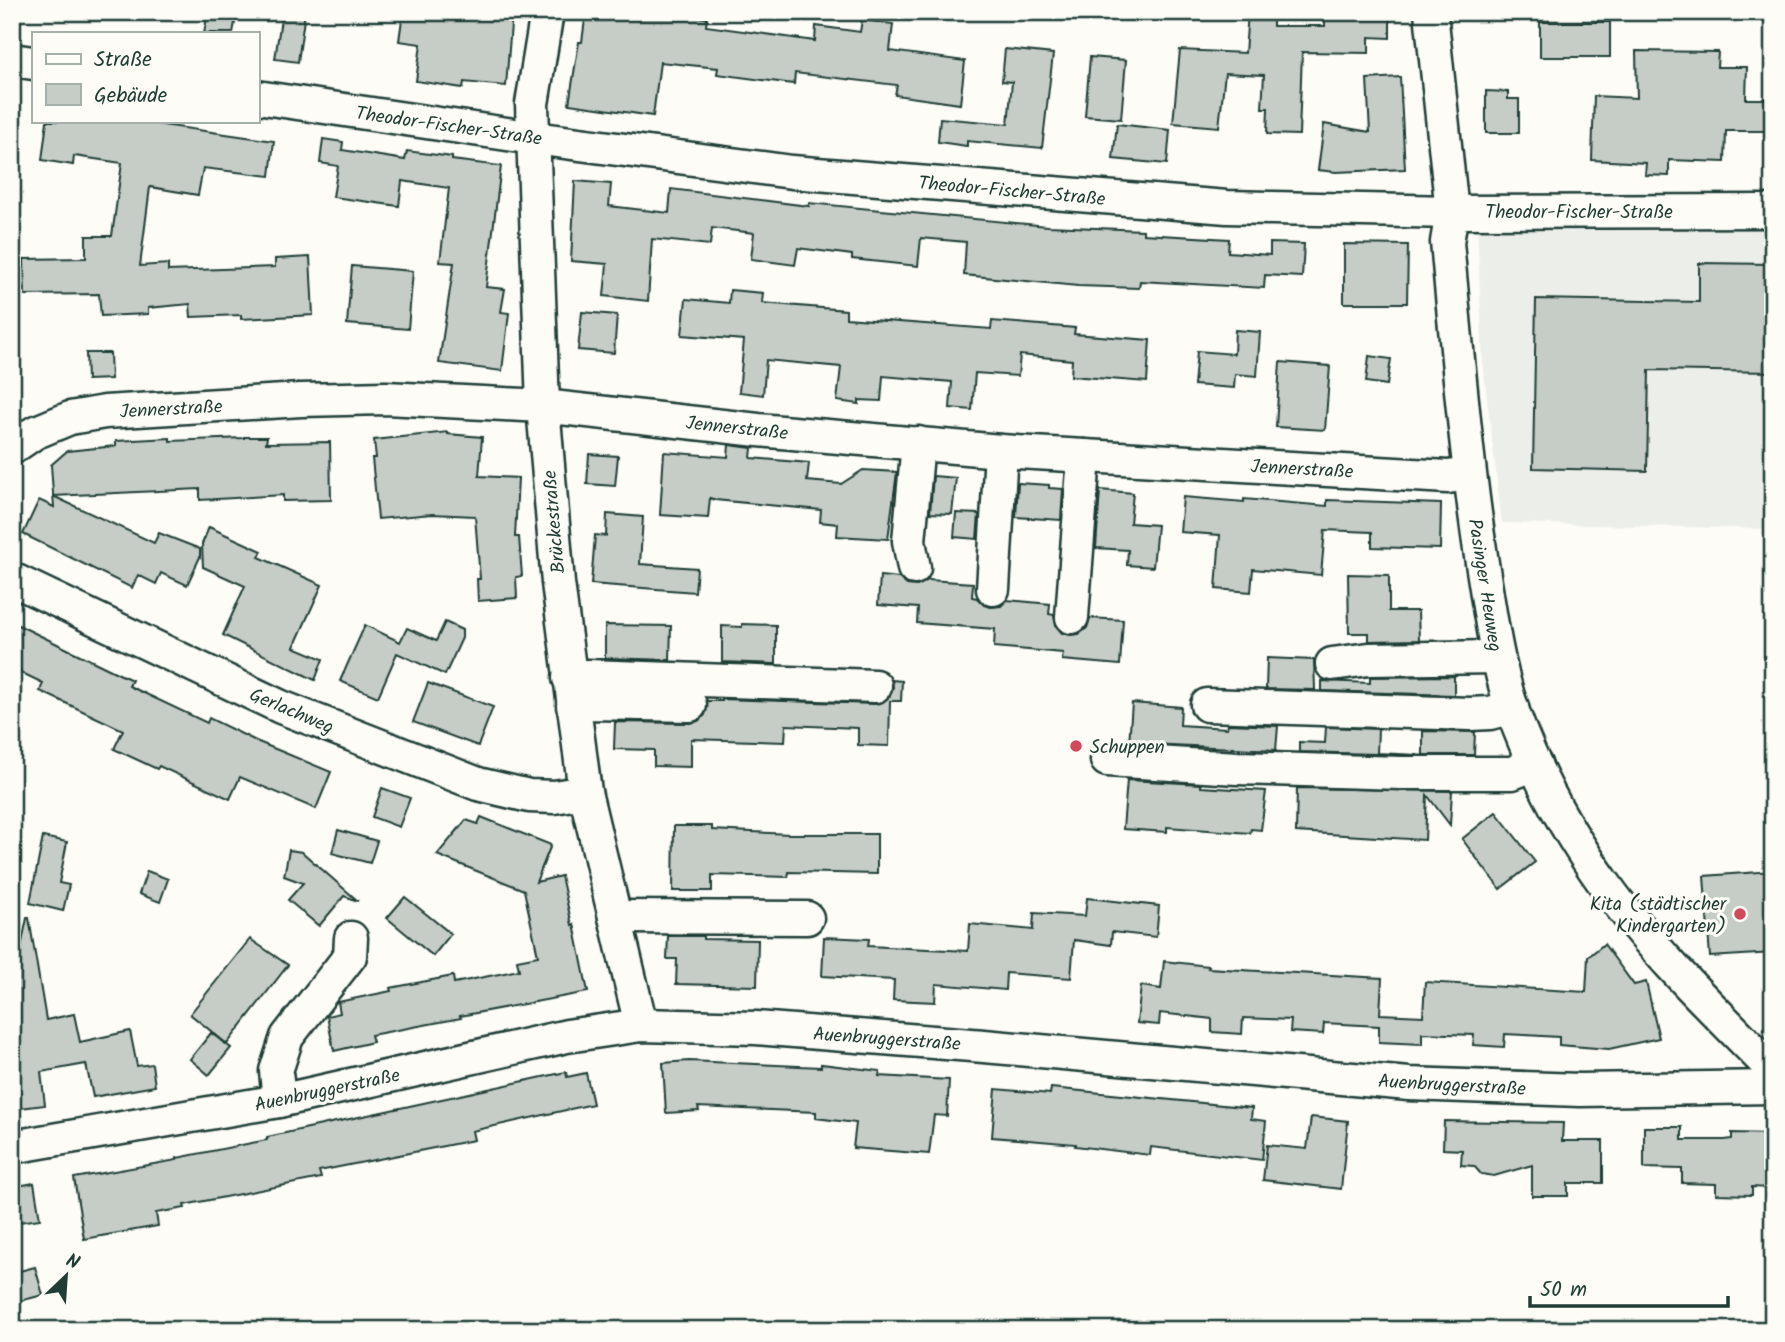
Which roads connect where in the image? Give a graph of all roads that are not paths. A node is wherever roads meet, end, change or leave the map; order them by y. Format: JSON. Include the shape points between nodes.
{"nodes":[{"id":1,"x":548,"y":12,"type":"edge"},
{"id":2,"x":1432,"y":12,"type":"edge"},
{"id":3,"x":12,"y":60,"type":"edge"},
{"id":4,"x":32,"y":63,"type":"edge"},
{"id":5,"x":259,"y":97,"type":"edge"},
{"id":6,"x":534,"y":138,"type":"junction"},
{"id":7,"x":1773,"y":211,"type":"edge"},
{"id":8,"x":1452,"y":212,"type":"junction"},
{"id":9,"x":543,"y":406,"type":"junction"},
{"id":10,"x":918,"y":443,"type":"junction"},
{"id":11,"x":12,"y":447,"type":"edge"},
{"id":12,"x":1001,"y":451,"type":"junction"},
{"id":13,"x":1084,"y":456,"type":"junction"},
{"id":14,"x":1469,"y":474,"type":"junction"},
{"id":15,"x":914,"y":568,"type":"dead end"},
{"id":16,"x":12,"y":579,"type":"edge"},
{"id":17,"x":993,"y":589,"type":"dead end"},
{"id":18,"x":1072,"y":617,"type":"dead end"},
{"id":19,"x":1496,"y":657,"type":"junction"},
{"id":20,"x":1332,"y":664,"type":"dead end"},
{"id":21,"x":875,"y":686,"type":"dead end"},
{"id":22,"x":571,"y":691,"type":"junction"},
{"id":23,"x":776,"y":695,"type":"dead end"},
{"id":24,"x":690,"y":705,"type":"dead end"},
{"id":25,"x":1207,"y":705,"type":"dead end"},
{"id":26,"x":1512,"y":707,"type":"junction"},
{"id":27,"x":1107,"y":760,"type":"dead end"},
{"id":28,"x":1535,"y":764,"type":"junction"},
{"id":29,"x":585,"y":792,"type":"junction"},
{"id":30,"x":615,"y":917,"type":"junction"},
{"id":31,"x":807,"y":918,"type":"dead end"},
{"id":32,"x":351,"y":938,"type":"dead end"},
{"id":33,"x":641,"y":1026,"type":"junction"},
{"id":34,"x":1773,"y":1070,"type":"edge"},
{"id":35,"x":1773,"y":1087,"type":"edge"},
{"id":36,"x":279,"y":1101,"type":"junction"},
{"id":37,"x":12,"y":1147,"type":"edge"}],
"edges":[{"from":1,"to":6,"type":"street","name":"Brückestraße","via":[[533,104]]},
{"from":2,"to":8,"type":"street","name":"Pasinger Heuweg"},
{"from":3,"to":4,"type":"street"},
{"from":5,"to":6,"type":"street","name":"Theodor-Fischer-Straße"},
{"from":6,"to":8,"type":"street","name":"Theodor-Fischer-Straße","via":[[792,172],[1000,190],[1227,207]]},
{"from":6,"to":9,"type":"street","name":"Brückestraße"},
{"from":7,"to":8,"type":"street","name":"Theodor-Fischer-Straße"},
{"from":8,"to":14,"type":"street","name":"Pasinger Heuweg","via":[[1447,242]]},
{"from":9,"to":10,"type":"street","name":"Jennerstraße"},
{"from":9,"to":11,"type":"street","name":"Jennerstraße","via":[[386,398],[105,412],[70,418]]},
{"from":9,"to":22,"type":"street","name":"Brückestraße"},
{"from":10,"to":12,"type":"street","name":"Jennerstraße"},
{"from":10,"to":15,"type":"street","via":[[909,541]]},
{"from":12,"to":13,"type":"street","name":"Jennerstraße"},
{"from":12,"to":17,"type":"street"},
{"from":13,"to":14,"type":"street","name":"Jennerstraße","via":[[1448,477]]},
{"from":13,"to":18,"type":"street"},
{"from":14,"to":19,"type":"street","name":"Pasinger Heuweg"},
{"from":16,"to":29,"type":"street","name":"Gerlachweg","via":[[281,707],[478,785],[529,796]]},
{"from":19,"to":20,"type":"street"},
{"from":19,"to":26,"type":"street","name":"Pasinger Heuweg"},
{"from":21,"to":22,"type":"street","via":[[601,677]]},
{"from":22,"to":23,"type":"street"},
{"from":22,"to":24,"type":"street","via":[[591,703]]},
{"from":22,"to":29,"type":"street","name":"Brückestraße"},
{"from":25,"to":26,"type":"street","via":[[1470,714]]},
{"from":26,"to":28,"type":"street","name":"Pasinger Heuweg"},
{"from":27,"to":28,"type":"street","via":[[1401,773],[1512,773]]},
{"from":28,"to":34,"type":"street","name":"Pasinger Heuweg","via":[[1607,888],[1673,967]]},
{"from":29,"to":30,"type":"street","name":"Brückestraße"},
{"from":30,"to":31,"type":"street"},
{"from":30,"to":33,"type":"street","name":"Brückestraße"},
{"from":32,"to":36,"type":"street","via":[[349,956],[287,1037],[276,1071]]},
{"from":33,"to":35,"type":"street","name":"Auenbruggerstraße","via":[[756,1028],[1409,1084],[1580,1090]]},
{"from":33,"to":36,"type":"street","name":"Auenbruggerstraße","via":[[567,1035]]},
{"from":36,"to":37,"type":"street","name":"Auenbruggerstraße"}]}
